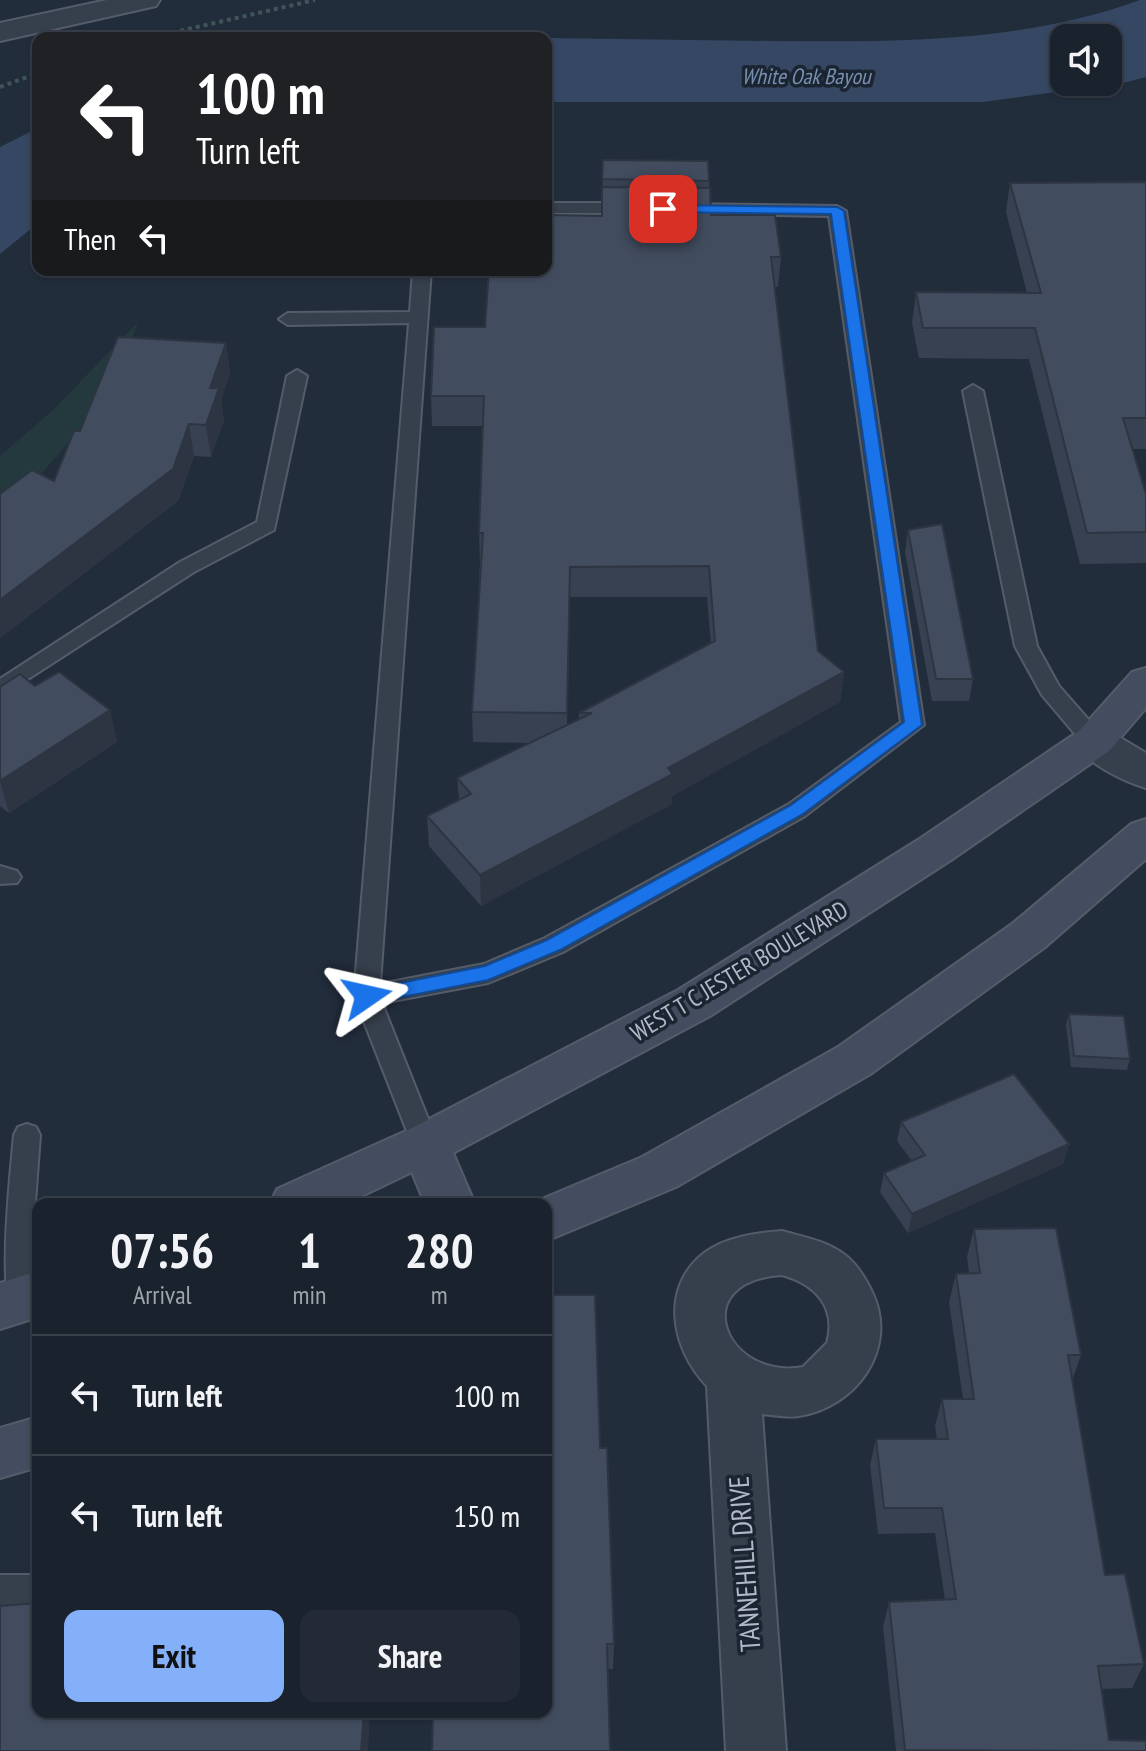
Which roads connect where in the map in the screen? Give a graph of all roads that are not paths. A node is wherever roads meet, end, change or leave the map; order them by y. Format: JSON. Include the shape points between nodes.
{"nodes":[{"id":1,"x":146,"y":0,"type":"edge"},
{"id":2,"x":0,"y":32,"type":"edge"},
{"id":3,"x":552,"y":208,"type":"edge"},
{"id":4,"x":422,"y":276,"type":"edge"},
{"id":5,"x":419,"y":317,"type":"junction"},
{"id":6,"x":288,"y":319,"type":"dead end"},
{"id":7,"x":297,"y":376,"type":"dead end"},
{"id":8,"x":973,"y":391,"type":"dead end"},
{"id":9,"x":1146,"y":682,"type":"edge"},
{"id":10,"x":0,"y":689,"type":"edge"},
{"id":11,"x":1094,"y":741,"type":"junction"},
{"id":12,"x":1146,"y":773,"type":"edge"},
{"id":13,"x":1146,"y":835,"type":"edge"},
{"id":14,"x":367,"y":996,"type":"junction"},
{"id":15,"x":27,"y":1135,"type":"dead end"},
{"id":16,"x":425,"y":1144,"type":"junction"},
{"id":17,"x":308,"y":1198,"type":"edge"},
{"id":18,"x":448,"y":1198,"type":"edge"},
{"id":19,"x":552,"y":1217,"type":"edge"},
{"id":20,"x":19,"y":1300,"type":"edge"},
{"id":21,"x":733,"y":1378,"type":"dead end"},
{"id":22,"x":32,"y":1444,"type":"edge"},
{"id":23,"x":0,"y":1453,"type":"edge"},
{"id":24,"x":0,"y":1590,"type":"edge"},
{"id":25,"x":32,"y":1590,"type":"edge"},
{"id":26,"x":756,"y":1751,"type":"edge"}],
"edges":[{"from":1,"to":2,"type":"street"},
{"from":3,"to":14,"type":"lane","via":[[837,211],[913,725],[797,810],[554,945],[488,973]]},
{"from":4,"to":5,"type":"lane"},
{"from":5,"to":6,"type":"lane"},
{"from":5,"to":14,"type":"lane"},
{"from":7,"to":10,"type":"lane","via":[[267,525],[187,567]]},
{"from":8,"to":11,"type":"lane","via":[[1026,646],[1050,690]]},
{"from":9,"to":11,"type":"main road","name":"WEST T C JESTER BOULEVARD"},
{"from":11,"to":12,"type":"street"},
{"from":11,"to":16,"type":"main road","name":"WEST T C JESTER BOULEVARD","via":[[694,1003]]},
{"from":13,"to":19,"type":"main road","via":[[1028,936],[855,1060],[659,1172]]},
{"from":14,"to":16,"type":"lane"},
{"from":15,"to":20,"type":"lane","via":[[17,1257]]},
{"from":16,"to":17,"type":"main road","name":"WEST T C JESTER BOULEVARD"},
{"from":16,"to":18,"type":"main road"},
{"from":21,"to":26,"type":"street","name":"TANNEHILL DRIVE"},
{"from":22,"to":23,"type":"main road"},
{"from":24,"to":25,"type":"lane"}]}
